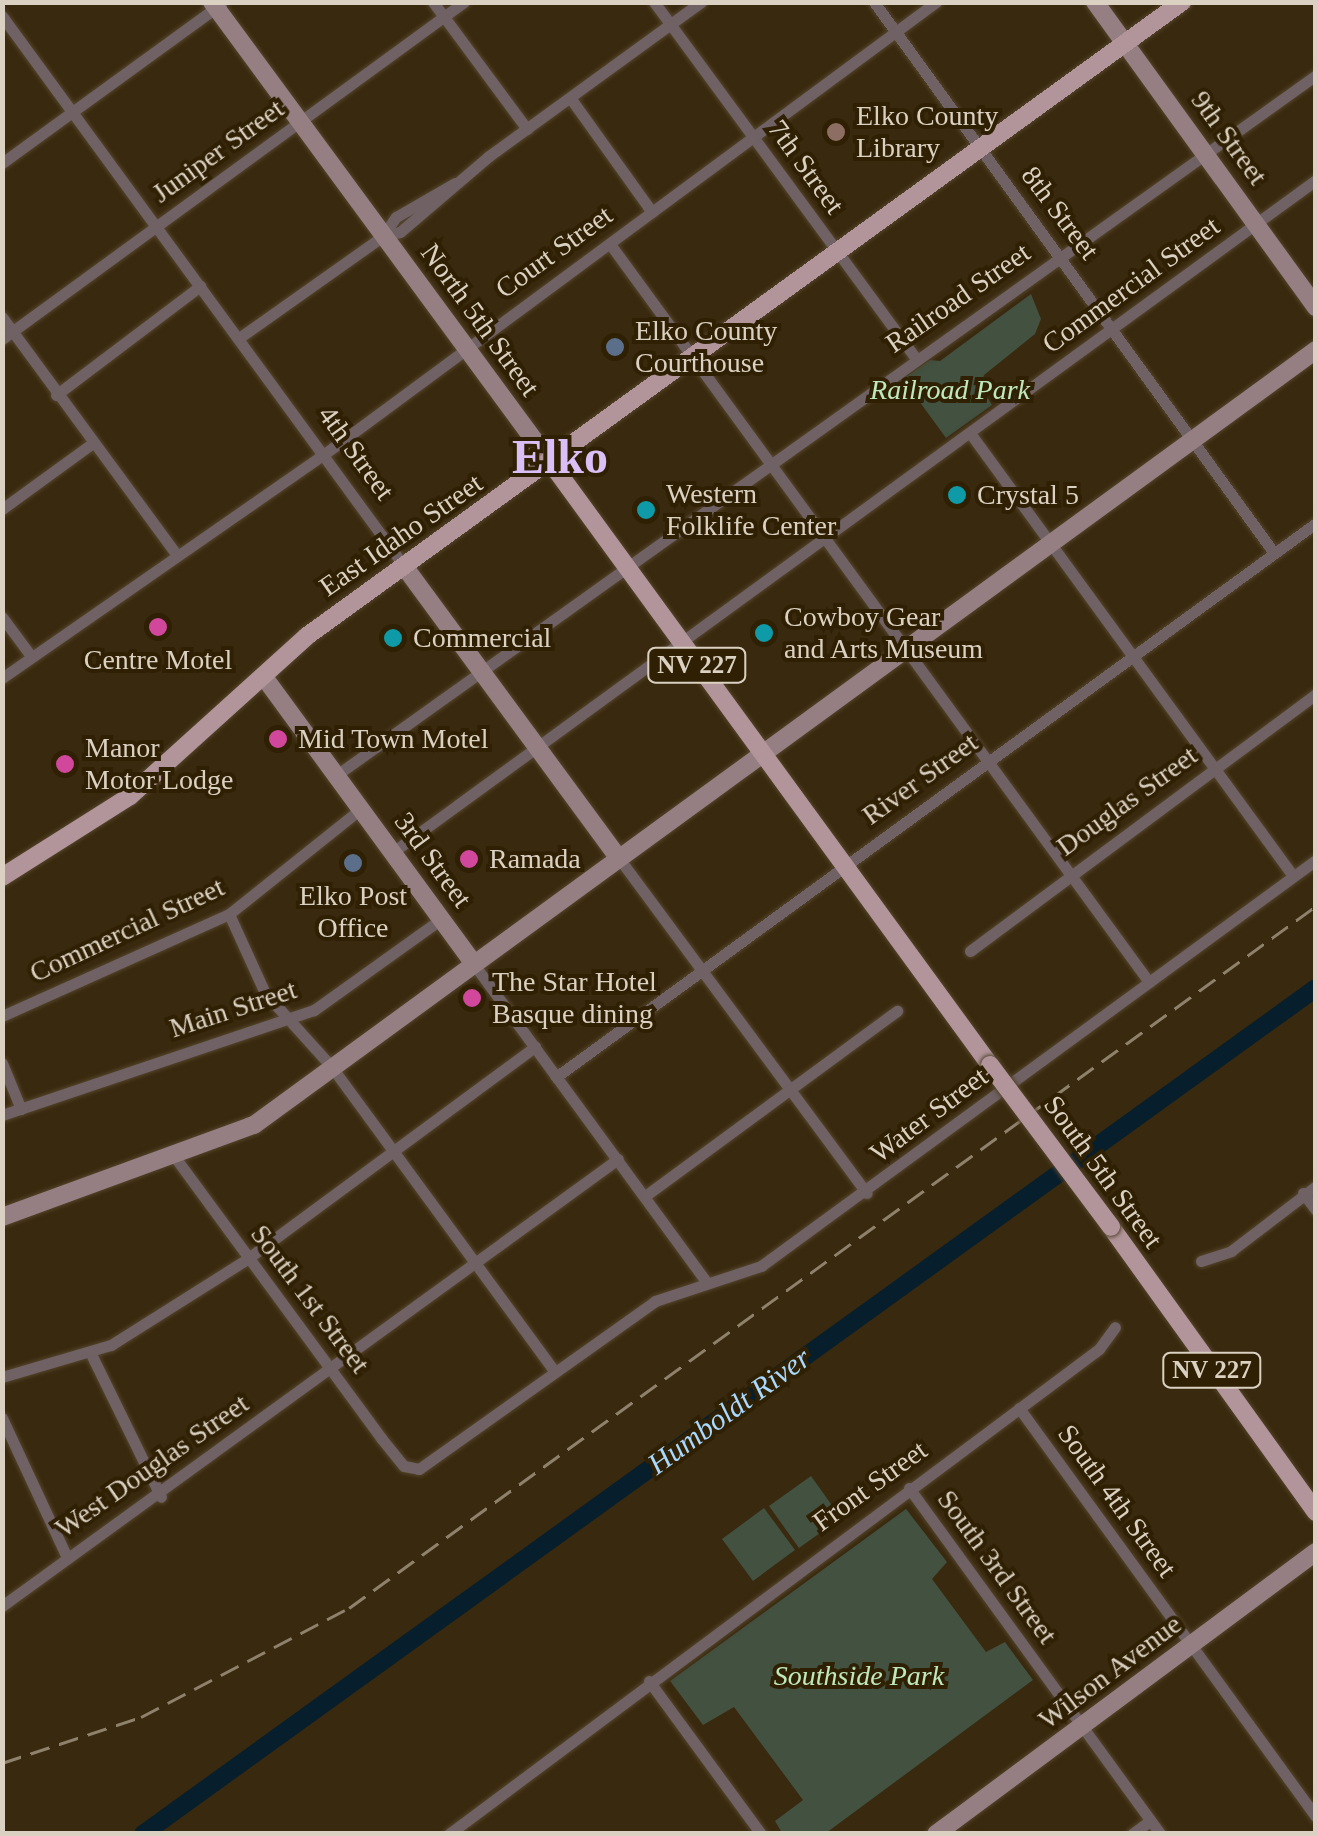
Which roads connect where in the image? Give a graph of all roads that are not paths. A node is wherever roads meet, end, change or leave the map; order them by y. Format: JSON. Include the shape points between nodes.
{"nodes":[{"id":1,"x":434,"y":2,"type":"edge"},
{"id":2,"x":464,"y":2,"type":"edge"},
{"id":3,"x":654,"y":2,"type":"edge"},
{"id":4,"x":701,"y":2,"type":"edge"},
{"id":5,"x":874,"y":2,"type":"edge"},
{"id":6,"x":936,"y":2,"type":"edge"},
{"id":7,"x":1096,"y":2,"type":"edge"},
{"id":8,"x":1182,"y":2,"type":"edge"},
{"id":9,"x":217,"y":4,"type":"edge"},
{"id":10,"x":2,"y":16,"type":"edge"},
{"id":11,"x":444,"y":17,"type":"junction"},
{"id":12,"x":670,"y":25,"type":"junction"},
{"id":13,"x":895,"y":32,"type":"junction"},
{"id":14,"x":1128,"y":45,"type":"junction"},
{"id":15,"x":1316,"y":75,"type":"edge"},
{"id":16,"x":571,"y":99,"type":"junction"},
{"id":17,"x":72,"y":113,"type":"junction"},
{"id":18,"x":300,"y":122,"type":"junction"},
{"id":19,"x":527,"y":129,"type":"junction"},
{"id":20,"x":755,"y":138,"type":"junction"},
{"id":21,"x":979,"y":150,"type":"junction"},
{"id":22,"x":1208,"y":154,"type":"junction"},
{"id":23,"x":2,"y":164,"type":"edge"},
{"id":24,"x":1316,"y":180,"type":"edge"},
{"id":25,"x":652,"y":212,"type":"junction"},
{"id":26,"x":1256,"y":223,"type":"junction"},
{"id":27,"x":158,"y":226,"type":"junction"},
{"id":28,"x":384,"y":236,"type":"junction"},
{"id":29,"x":610,"y":244,"type":"junction"},
{"id":30,"x":836,"y":252,"type":"junction"},
{"id":31,"x":1064,"y":258,"type":"junction"},
{"id":32,"x":200,"y":286,"type":"junction"},
{"id":33,"x":1316,"y":306,"type":"edge"},
{"id":34,"x":2,"y":317,"type":"edge"},
{"id":35,"x":1114,"y":330,"type":"junction"},
{"id":36,"x":8,"y":335,"type":"edge"},
{"id":37,"x":240,"y":338,"type":"junction"},
{"id":38,"x":466,"y":348,"type":"junction"},
{"id":39,"x":1316,"y":350,"type":"edge"},
{"id":40,"x":692,"y":358,"type":"junction"},
{"id":41,"x":917,"y":360,"type":"junction"},
{"id":42,"x":56,"y":395,"type":"junction"},
{"id":43,"x":970,"y":433,"type":"junction"},
{"id":44,"x":1192,"y":440,"type":"junction"},
{"id":45,"x":93,"y":444,"type":"junction"},
{"id":46,"x":323,"y":455,"type":"junction"},
{"id":47,"x":770,"y":462,"type":"junction"},
{"id":48,"x":551,"y":463,"type":"junction"},
{"id":49,"x":2,"y":510,"type":"edge"},
{"id":50,"x":1316,"y":523,"type":"edge"},
{"id":51,"x":826,"y":539,"type":"junction"},
{"id":52,"x":1050,"y":544,"type":"junction"},
{"id":53,"x":1274,"y":553,"type":"junction"},
{"id":54,"x":177,"y":555,"type":"junction"},
{"id":55,"x":404,"y":566,"type":"junction"},
{"id":56,"x":625,"y":566,"type":"junction"},
{"id":57,"x":2,"y":617,"type":"edge"},
{"id":58,"x":681,"y":643,"type":"junction"},
{"id":59,"x":906,"y":648,"type":"junction"},
{"id":60,"x":31,"y":656,"type":"junction"},
{"id":61,"x":1132,"y":656,"type":"junction"},
{"id":62,"x":479,"y":670,"type":"junction"},
{"id":63,"x":264,"y":677,"type":"junction"},
{"id":64,"x":2,"y":678,"type":"edge"},
{"id":65,"x":1316,"y":694,"type":"edge"},
{"id":66,"x":538,"y":748,"type":"junction"},
{"id":67,"x":761,"y":754,"type":"junction"},
{"id":68,"x":988,"y":761,"type":"junction"},
{"id":69,"x":1214,"y":768,"type":"junction"},
{"id":70,"x":338,"y":774,"type":"junction"},
{"id":71,"x":362,"y":808,"type":"junction"},
{"id":72,"x":393,"y":852,"type":"junction"},
{"id":73,"x":618,"y":858,"type":"junction"},
{"id":74,"x":1316,"y":860,"type":"edge"},
{"id":75,"x":843,"y":866,"type":"junction"},
{"id":76,"x":1070,"y":873,"type":"junction"},
{"id":77,"x":1292,"y":876,"type":"junction"},
{"id":78,"x":2,"y":877,"type":"edge"},
{"id":79,"x":228,"y":914,"type":"junction"},
{"id":80,"x":441,"y":920,"type":"junction"},
{"id":81,"x":970,"y":951,"type":"dead end"},
{"id":82,"x":473,"y":963,"type":"junction"},
{"id":83,"x":700,"y":970,"type":"junction"},
{"id":84,"x":1148,"y":982,"type":"junction"},
{"id":85,"x":898,"y":1011,"type":"dead end"},
{"id":86,"x":2,"y":1016,"type":"edge"},
{"id":87,"x":291,"y":1019,"type":"junction"},
{"id":88,"x":535,"y":1048,"type":"junction"},
{"id":89,"x":2,"y":1063,"type":"edge"},
{"id":90,"x":331,"y":1066,"type":"junction"},
{"id":91,"x":556,"y":1077,"type":"junction"},
{"id":92,"x":787,"y":1092,"type":"junction"},
{"id":93,"x":20,"y":1109,"type":"junction"},
{"id":94,"x":2,"y":1115,"type":"edge"},
{"id":95,"x":393,"y":1150,"type":"junction"},
{"id":96,"x":174,"y":1156,"type":"junction"},
{"id":97,"x":618,"y":1159,"type":"junction"},
{"id":98,"x":1316,"y":1186,"type":"edge"},
{"id":99,"x":1303,"y":1193,"type":"junction"},
{"id":100,"x":867,"y":1194,"type":"junction"},
{"id":101,"x":644,"y":1196,"type":"junction"},
{"id":102,"x":1316,"y":1210,"type":"edge"},
{"id":103,"x":2,"y":1217,"type":"edge"},
{"id":104,"x":247,"y":1259,"type":"junction"},
{"id":105,"x":1201,"y":1262,"type":"dead end"},
{"id":106,"x":472,"y":1264,"type":"junction"},
{"id":107,"x":706,"y":1281,"type":"junction"},
{"id":108,"x":1116,"y":1327,"type":"dead end"},
{"id":109,"x":92,"y":1354,"type":"junction"},
{"id":110,"x":552,"y":1368,"type":"junction"},
{"id":111,"x":332,"y":1370,"type":"junction"},
{"id":112,"x":2,"y":1378,"type":"edge"},
{"id":113,"x":1019,"y":1408,"type":"junction"},
{"id":114,"x":2,"y":1418,"type":"edge"},
{"id":115,"x":410,"y":1469,"type":"joint"},
{"id":116,"x":910,"y":1488,"type":"junction"},
{"id":117,"x":161,"y":1497,"type":"junction"},
{"id":118,"x":1316,"y":1512,"type":"edge"},
{"id":119,"x":1316,"y":1552,"type":"edge"},
{"id":120,"x":66,"y":1555,"type":"junction"},
{"id":121,"x":2,"y":1606,"type":"edge"},
{"id":122,"x":1192,"y":1646,"type":"junction"},
{"id":123,"x":649,"y":1680,"type":"junction"},
{"id":124,"x":1082,"y":1727,"type":"junction"},
{"id":125,"x":1316,"y":1817,"type":"edge"},
{"id":126,"x":1150,"y":1821,"type":"junction"},
{"id":127,"x":455,"y":1832,"type":"edge"},
{"id":128,"x":761,"y":1834,"type":"edge"},
{"id":129,"x":936,"y":1834,"type":"edge"},
{"id":130,"x":1132,"y":1834,"type":"edge"},
{"id":131,"x":1160,"y":1834,"type":"edge"}],
"edges":[{"from":1,"to":11,"type":"street"},
{"from":2,"to":11,"type":"street","name":"Juniper Street"},
{"from":3,"to":12,"type":"street","name":"7th Street"},
{"from":4,"to":12,"type":"street"},
{"from":5,"to":13,"type":"street","name":"8th Street"},
{"from":6,"to":13,"type":"street","name":"Court Street"},
{"from":7,"to":14,"type":"street","name":"9th Street"},
{"from":8,"to":14,"type":"main road","name":"East Idaho Street"},
{"from":9,"to":17,"type":"street"},
{"from":9,"to":18,"type":"street","name":"North 5th Street"},
{"from":10,"to":17,"type":"street","name":"4th Street"},
{"from":11,"to":18,"type":"street","name":"Juniper Street"},
{"from":11,"to":19,"type":"street"},
{"from":12,"to":16,"type":"street"},
{"from":12,"to":20,"type":"street","name":"7th Street"},
{"from":13,"to":20,"type":"street","name":"Court Street"},
{"from":13,"to":21,"type":"street","name":"8th Street"},
{"from":14,"to":21,"type":"main road","name":"East Idaho Street"},
{"from":14,"to":22,"type":"street","name":"9th Street"},
{"from":15,"to":22,"type":"street","name":"Railroad Street"},
{"from":16,"to":19,"type":"street"},
{"from":16,"to":25,"type":"street"},
{"from":17,"to":23,"type":"street"},
{"from":17,"to":27,"type":"street","name":"4th Street"},
{"from":18,"to":27,"type":"street","name":"Juniper Street"},
{"from":18,"to":28,"type":"street","name":"North 5th Street"},
{"from":19,"to":28,"type":"street","via":[[454,183],[446,197]]},
{"from":20,"to":25,"type":"street","name":"Court Street"},
{"from":20,"to":30,"type":"street","name":"7th Street"},
{"from":21,"to":30,"type":"main road","name":"East Idaho Street"},
{"from":21,"to":31,"type":"street","name":"8th Street"},
{"from":22,"to":26,"type":"street","name":"9th Street"},
{"from":22,"to":31,"type":"street","name":"Railroad Street"},
{"from":24,"to":26,"type":"street","name":"Commercial Street"},
{"from":25,"to":29,"type":"street","name":"Court Street"},
{"from":26,"to":33,"type":"street","name":"9th Street"},
{"from":26,"to":35,"type":"street","name":"Commercial Street"},
{"from":27,"to":32,"type":"street","name":"4th Street"},
{"from":27,"to":36,"type":"street","name":"Juniper Street"},
{"from":28,"to":37,"type":"street"},
{"from":28,"to":38,"type":"street","name":"North 5th Street"},
{"from":29,"to":38,"type":"street","name":"Court Street"},
{"from":29,"to":40,"type":"street"},
{"from":30,"to":40,"type":"main road","name":"East Idaho Street"},
{"from":30,"to":41,"type":"street","name":"7th Street"},
{"from":31,"to":35,"type":"street","name":"8th Street"},
{"from":31,"to":41,"type":"street","name":"Railroad Street"},
{"from":32,"to":37,"type":"street","name":"4th Street"},
{"from":32,"to":42,"type":"street"},
{"from":34,"to":36,"type":"street"},
{"from":35,"to":43,"type":"street","name":"Commercial Street"},
{"from":35,"to":44,"type":"street","name":"8th Street"},
{"from":36,"to":42,"type":"street"},
{"from":37,"to":46,"type":"street","name":"4th Street"},
{"from":38,"to":46,"type":"street","name":"Court Street"},
{"from":38,"to":48,"type":"street","name":"North 5th Street"},
{"from":39,"to":44,"type":"street"},
{"from":40,"to":47,"type":"street"},
{"from":40,"to":48,"type":"main road","name":"East Idaho Street"},
{"from":41,"to":47,"type":"street","name":"Railroad Street"},
{"from":42,"to":45,"type":"street"},
{"from":43,"to":51,"type":"street","name":"Commercial Street"},
{"from":43,"to":52,"type":"street"},
{"from":44,"to":52,"type":"street"},
{"from":44,"to":53,"type":"street","name":"8th Street"},
{"from":45,"to":49,"type":"street"},
{"from":45,"to":54,"type":"street"},
{"from":46,"to":54,"type":"street","name":"Court Street"},
{"from":46,"to":55,"type":"street","name":"4th Street"},
{"from":47,"to":51,"type":"street"},
{"from":47,"to":56,"type":"street","name":"Railroad Street"},
{"from":48,"to":55,"type":"main road","name":"East Idaho Street"},
{"from":48,"to":56,"type":"main road","name":"North 5th Street","number":"NV 227"},
{"from":50,"to":53,"type":"street","name":"River Street"},
{"from":51,"to":58,"type":"street","name":"Commercial Street"},
{"from":51,"to":59,"type":"street"},
{"from":52,"to":59,"type":"street"},
{"from":52,"to":61,"type":"street"},
{"from":53,"to":61,"type":"street","name":"River Street"},
{"from":54,"to":60,"type":"street","name":"Court Street"},
{"from":55,"to":62,"type":"street","name":"4th Street"},
{"from":55,"to":63,"type":"main road","name":"East Idaho Street"},
{"from":56,"to":58,"type":"main road","name":"North 5th Street","number":"NV 227"},
{"from":56,"to":62,"type":"street","name":"Railroad Street"},
{"from":57,"to":60,"type":"street"},
{"from":58,"to":66,"type":"street","name":"Commercial Street"},
{"from":58,"to":67,"type":"main road","name":"North 5th Street","number":"NV 227"},
{"from":59,"to":67,"type":"street"},
{"from":59,"to":68,"type":"street"},
{"from":60,"to":64,"type":"street","name":"Court Street"},
{"from":61,"to":68,"type":"street","name":"River Street"},
{"from":61,"to":69,"type":"street"},
{"from":62,"to":66,"type":"street","name":"4th Street"},
{"from":62,"to":70,"type":"street","name":"Railroad Street"},
{"from":63,"to":70,"type":"street","name":"3rd Street"},
{"from":63,"to":78,"type":"main road","name":"East Idaho Street","via":[[130,796]]},
{"from":65,"to":69,"type":"street","name":"Douglas Street"},
{"from":66,"to":72,"type":"street","name":"Commercial Street"},
{"from":66,"to":73,"type":"street","name":"4th Street"},
{"from":67,"to":73,"type":"street"},
{"from":67,"to":75,"type":"main road","name":"North 5th Street","number":"NV 227"},
{"from":68,"to":75,"type":"street","name":"River Street"},
{"from":68,"to":76,"type":"street"},
{"from":69,"to":76,"type":"street","name":"Douglas Street"},
{"from":69,"to":77,"type":"street"},
{"from":70,"to":71,"type":"street","name":"3rd Street"},
{"from":71,"to":72,"type":"street","name":"3rd Street"},
{"from":71,"to":79,"type":"street","name":"Commercial Street"},
{"from":72,"to":80,"type":"street","name":"3rd Street"},
{"from":73,"to":82,"type":"street"},
{"from":73,"to":83,"type":"street","name":"4th Street"},
{"from":74,"to":77,"type":"street","name":"Water Street"},
{"from":75,"to":83,"type":"street","name":"River Street"},
{"from":75,"to":118,"type":"main road","name":"South 5th Street","number":"NV 227","bridge":true},
{"from":76,"to":81,"type":"street","name":"Douglas Street"},
{"from":76,"to":84,"type":"street"},
{"from":77,"to":84,"type":"street","name":"Water Street"},
{"from":79,"to":86,"type":"street","name":"Commercial Street"},
{"from":79,"to":87,"type":"street","via":[[265,993]]},
{"from":80,"to":82,"type":"street","name":"3rd Street"},
{"from":80,"to":87,"type":"street","name":"Main Street","via":[[340,993]]},
{"from":82,"to":88,"type":"street","name":"3rd Street"},
{"from":82,"to":90,"type":"street"},
{"from":83,"to":91,"type":"street","name":"River Street"},
{"from":83,"to":92,"type":"street"},
{"from":84,"to":100,"type":"street","name":"Water Street"},
{"from":85,"to":92,"type":"street"},
{"from":87,"to":90,"type":"street"},
{"from":87,"to":93,"type":"street","name":"Main Street"},
{"from":88,"to":91,"type":"street","name":"3rd Street"},
{"from":88,"to":95,"type":"street"},
{"from":89,"to":93,"type":"street"},
{"from":90,"to":95,"type":"street"},
{"from":90,"to":96,"type":"street","via":[[254,1126]]},
{"from":91,"to":97,"type":"street"},
{"from":92,"to":100,"type":"street"},
{"from":92,"to":101,"type":"street"},
{"from":93,"to":94,"type":"street","name":"Main Street"},
{"from":95,"to":104,"type":"street"},
{"from":95,"to":106,"type":"street"},
{"from":96,"to":103,"type":"street"},
{"from":96,"to":104,"type":"street","name":"South 1st Street"},
{"from":97,"to":101,"type":"street"},
{"from":97,"to":106,"type":"street"},
{"from":98,"to":99,"type":"street"},
{"from":99,"to":102,"type":"street"},
{"from":99,"to":105,"type":"street","via":[[1231,1250]]},
{"from":100,"to":107,"type":"street","name":"Water Street","via":[[748,1273]]},
{"from":101,"to":107,"type":"street"},
{"from":104,"to":109,"type":"street"},
{"from":104,"to":111,"type":"street","name":"South 1st Street"},
{"from":106,"to":110,"type":"street"},
{"from":106,"to":111,"type":"street"},
{"from":107,"to":110,"type":"street","name":"Water Street","via":[[655,1301]]},
{"from":108,"to":113,"type":"street","name":"Front Street","via":[[1099,1350]]},
{"from":109,"to":112,"type":"street"},
{"from":109,"to":117,"type":"street"},
{"from":110,"to":115,"type":"street","name":"Water Street","via":[[430,1463]]},
{"from":111,"to":115,"type":"street","name":"South 1st Street"},
{"from":111,"to":117,"type":"street","name":"West Douglas Street"},
{"from":113,"to":116,"type":"street","name":"Front Street"},
{"from":113,"to":122,"type":"street","name":"South 4th Street"},
{"from":114,"to":120,"type":"street"},
{"from":116,"to":123,"type":"street","name":"Front Street"},
{"from":116,"to":124,"type":"street","name":"South 3rd Street"},
{"from":117,"to":120,"type":"street","name":"West Douglas Street"},
{"from":119,"to":122,"type":"street","name":"Wilson Avenue"},
{"from":120,"to":121,"type":"street","name":"West Douglas Street"},
{"from":122,"to":124,"type":"street","name":"Wilson Avenue"},
{"from":122,"to":125,"type":"street","name":"South 4th Street"},
{"from":123,"to":127,"type":"street","name":"Front Street"},
{"from":123,"to":128,"type":"street"},
{"from":124,"to":126,"type":"street","name":"South 3rd Street"},
{"from":124,"to":129,"type":"street","name":"Wilson Avenue"},
{"from":126,"to":130,"type":"street"},
{"from":126,"to":131,"type":"street","name":"South 3rd Street"}]}
